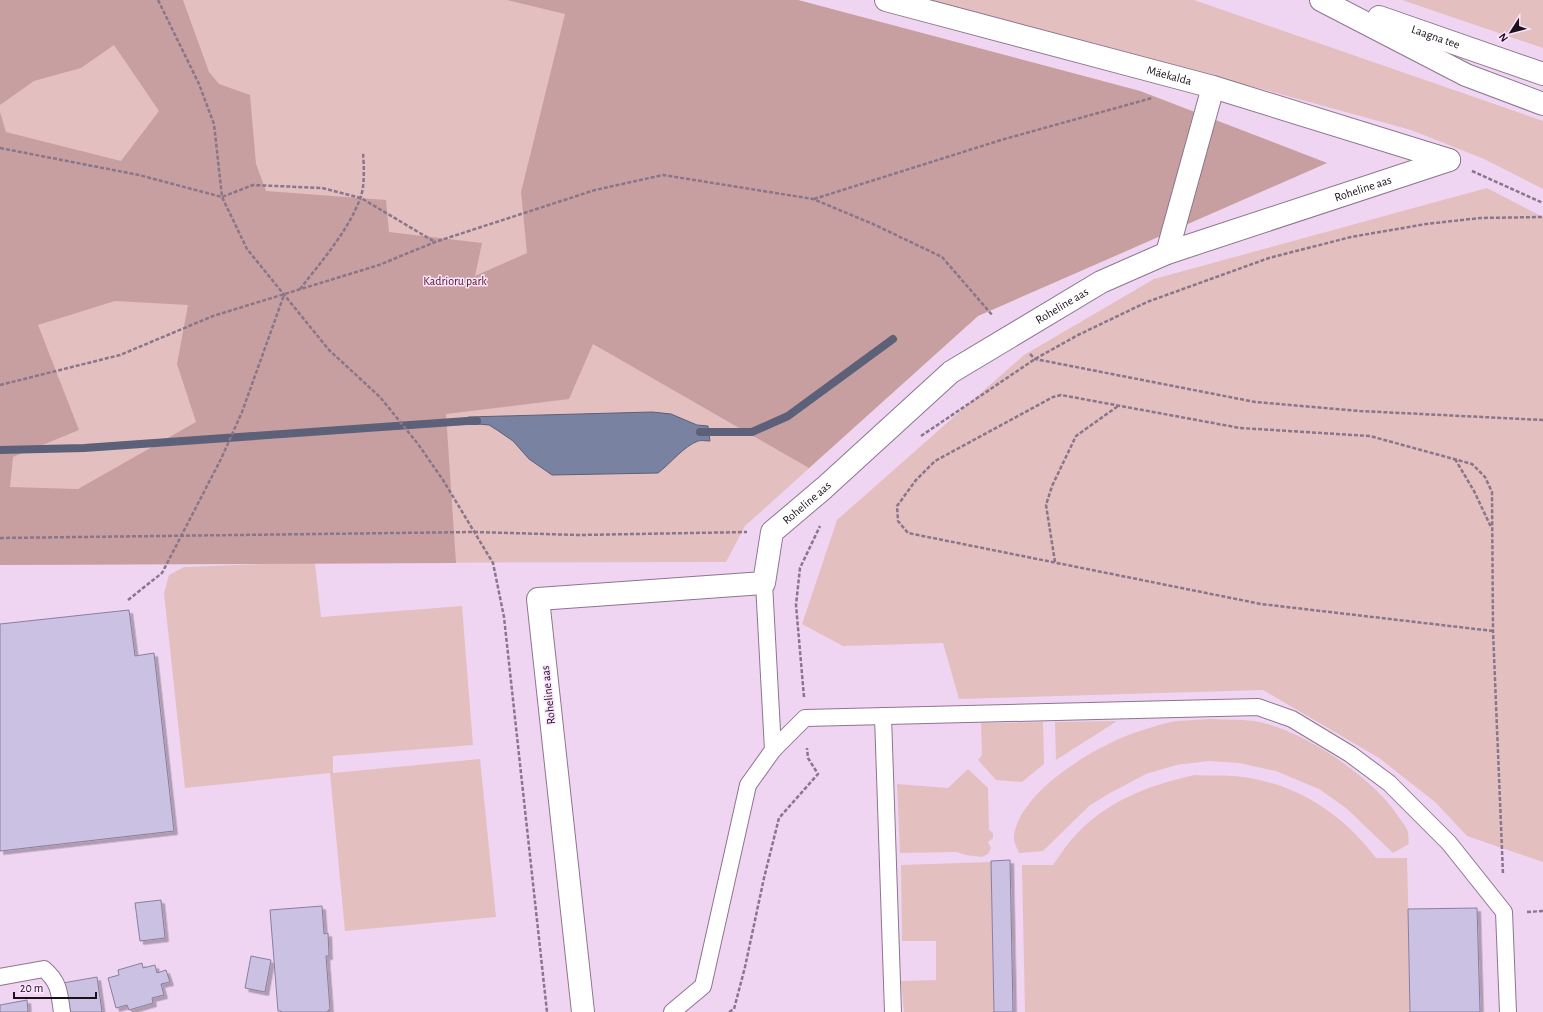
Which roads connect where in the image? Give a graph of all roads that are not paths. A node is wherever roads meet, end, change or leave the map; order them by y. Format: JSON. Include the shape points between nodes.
{"nodes":[{"id":1,"x":886,"y":0,"type":"edge"},
{"id":2,"x":1321,"y":0,"type":"edge"},
{"id":3,"x":1328,"y":0,"type":"edge"},
{"id":4,"x":1543,"y":74,"type":"edge"},
{"id":5,"x":1213,"y":87,"type":"junction"},
{"id":6,"x":1543,"y":104,"type":"edge"},
{"id":7,"x":1449,"y":160,"type":"joint"},
{"id":8,"x":1167,"y":253,"type":"junction"},
{"id":9,"x":764,"y":583,"type":"junction"},
{"id":10,"x":882,"y":716,"type":"junction"},
{"id":11,"x":773,"y":750,"type":"junction"},
{"id":12,"x":0,"y":977,"type":"edge"},
{"id":13,"x":62,"y":1012,"type":"edge"},
{"id":14,"x":583,"y":1012,"type":"edge"},
{"id":15,"x":672,"y":1012,"type":"edge"},
{"id":16,"x":893,"y":1012,"type":"edge"},
{"id":17,"x":1508,"y":1012,"type":"edge"}],
"edges":[{"from":1,"to":5,"type":"street","name":"Mäekalda"},
{"from":2,"to":6,"type":"street","via":[[1466,75]]},
{"from":3,"to":4,"type":"street","name":"Laagna tee"},
{"from":5,"to":7,"type":"street","name":"Mäekalda"},
{"from":5,"to":8,"type":"street"},
{"from":7,"to":8,"type":"street","name":"Roheline aas"},
{"from":8,"to":9,"type":"street","name":"Roheline aas","via":[[1101,282],[951,372],[772,532]]},
{"from":9,"to":11,"type":"lane"},
{"from":9,"to":14,"type":"street","name":"Roheline aas","via":[[538,599]]},
{"from":10,"to":11,"type":"lane","via":[[805,718]]},
{"from":10,"to":16,"type":"lane"},
{"from":10,"to":17,"type":"lane","via":[[1258,707],[1292,719],[1350,754],[1389,783],[1449,844],[1504,912]]},
{"from":11,"to":15,"type":"lane","via":[[748,785],[703,986]]},
{"from":12,"to":13,"type":"lane","via":[[44,969],[58,985]]}]}
